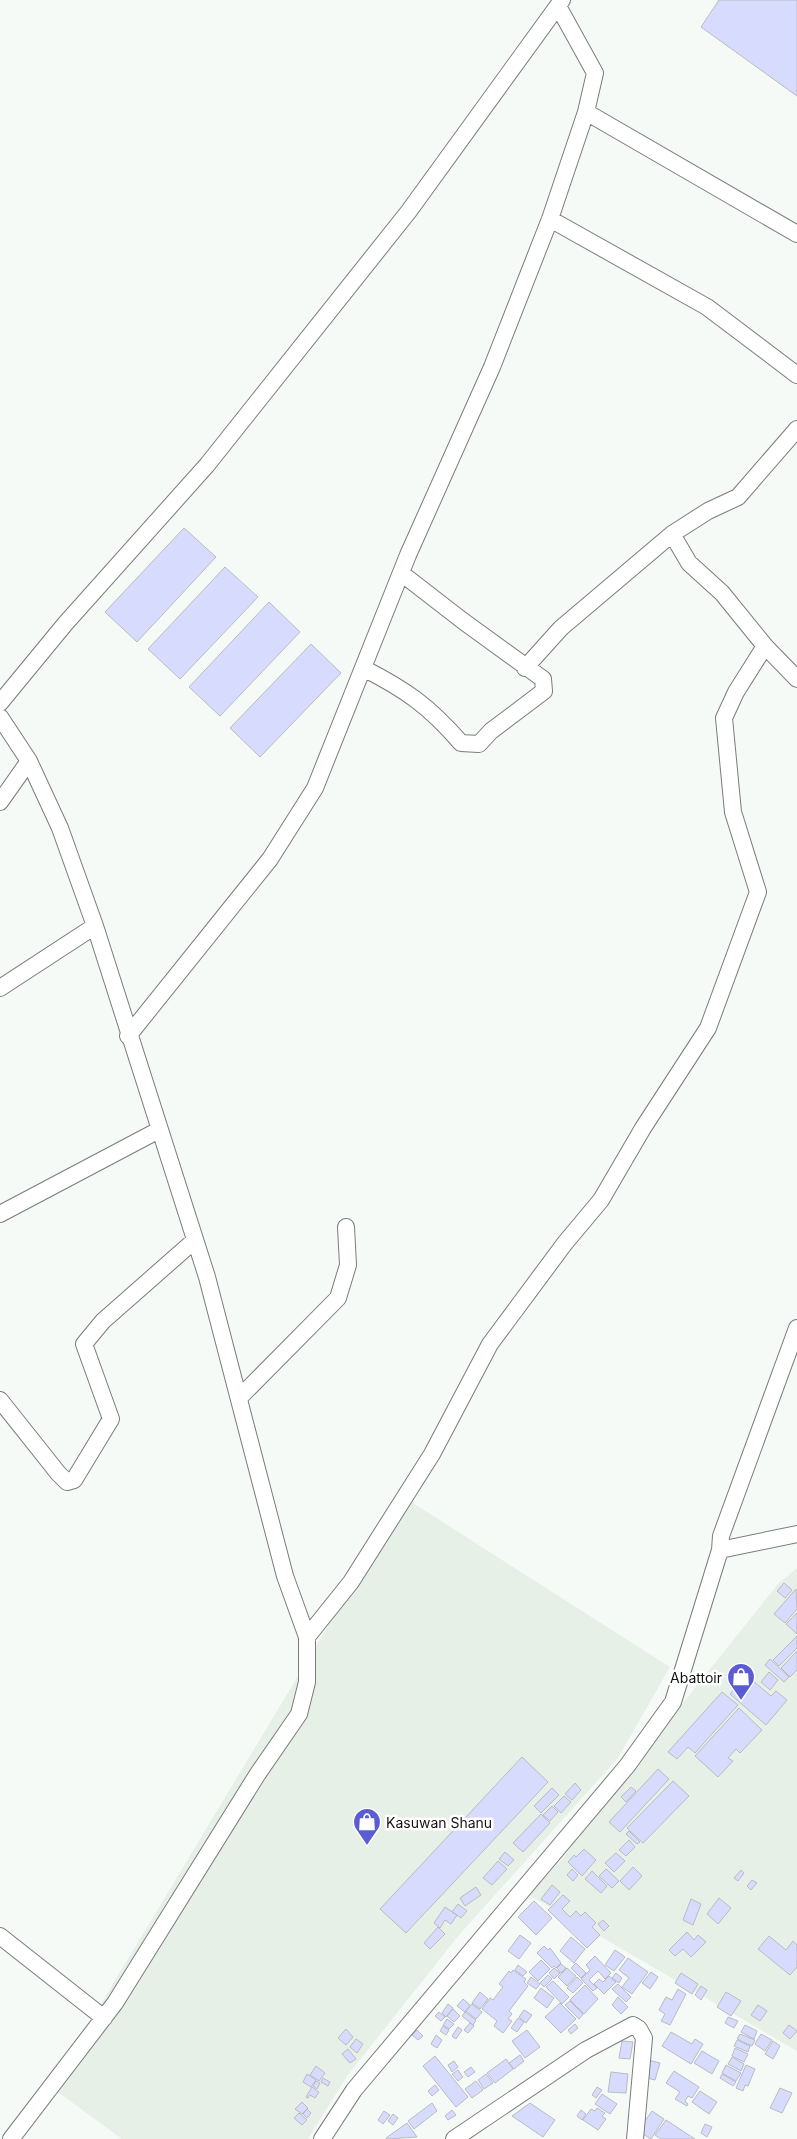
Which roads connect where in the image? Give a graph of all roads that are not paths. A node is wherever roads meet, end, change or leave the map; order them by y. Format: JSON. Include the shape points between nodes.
{"nodes":[{"id":1,"x":560,"y":3,"type":"edge"},
{"id":2,"x":586,"y":112,"type":"junction"},
{"id":3,"x":550,"y":219,"type":"junction"},
{"id":4,"x":797,"y":234,"type":"edge"},
{"id":5,"x":797,"y":375,"type":"edge"},
{"id":6,"x":797,"y":429,"type":"edge"},
{"id":7,"x":672,"y":534,"type":"junction"},
{"id":8,"x":401,"y":573,"type":"junction"},
{"id":9,"x":765,"y":646,"type":"junction"},
{"id":10,"x":363,"y":668,"type":"junction"},
{"id":11,"x":525,"y":668,"type":"junction"},
{"id":12,"x":797,"y":679,"type":"edge"},
{"id":13,"x":0,"y":703,"type":"edge"},
{"id":14,"x":0,"y":717,"type":"edge"},
{"id":15,"x":29,"y":761,"type":"junction"},
{"id":16,"x":0,"y":802,"type":"edge"},
{"id":17,"x":94,"y":926,"type":"junction"},
{"id":18,"x":0,"y":988,"type":"edge"},
{"id":19,"x":128,"y":1036,"type":"junction"},
{"id":20,"x":159,"y":1130,"type":"junction"},
{"id":21,"x":0,"y":1214,"type":"edge"},
{"id":22,"x":346,"y":1227,"type":"dead end"},
{"id":23,"x":195,"y":1240,"type":"junction"},
{"id":24,"x":797,"y":1328,"type":"edge"},
{"id":25,"x":239,"y":1398,"type":"junction"},
{"id":26,"x":0,"y":1400,"type":"edge"},
{"id":27,"x":797,"y":1534,"type":"edge"},
{"id":28,"x":720,"y":1550,"type":"junction"},
{"id":29,"x":307,"y":1638,"type":"junction"},
{"id":30,"x":0,"y":1936,"type":"edge"},
{"id":31,"x":104,"y":2018,"type":"junction"},
{"id":32,"x":11,"y":2139,"type":"edge"},
{"id":33,"x":322,"y":2139,"type":"edge"},
{"id":34,"x":454,"y":2139,"type":"edge"},
{"id":35,"x":634,"y":2139,"type":"edge"}],
"edges":[{"from":1,"to":2,"type":"street","via":[[595,73]]},
{"from":1,"to":13,"type":"street","via":[[409,210],[207,465]]},
{"from":2,"to":3,"type":"street"},
{"from":2,"to":4,"type":"street"},
{"from":3,"to":5,"type":"street","via":[[707,307]]},
{"from":3,"to":8,"type":"street","via":[[492,367]]},
{"from":6,"to":7,"type":"street","via":[[738,497]]},
{"from":7,"to":9,"type":"street","via":[[689,563],[722,594]]},
{"from":7,"to":11,"type":"street","via":[[561,628]]},
{"from":8,"to":10,"type":"street"},
{"from":8,"to":11,"type":"street"},
{"from":9,"to":12,"type":"street"},
{"from":9,"to":29,"type":"street","via":[[724,718],[733,812],[758,892],[708,1028],[601,1200],[565,1242],[490,1344],[432,1454],[351,1582]]},
{"from":10,"to":11,"type":"street","via":[[420,701],[461,743],[478,744],[544,691],[544,679]]},
{"from":10,"to":19,"type":"street","via":[[314,788],[270,859]]},
{"from":14,"to":15,"type":"street"},
{"from":15,"to":16,"type":"street"},
{"from":15,"to":17,"type":"street","via":[[60,828]]},
{"from":17,"to":18,"type":"street"},
{"from":17,"to":19,"type":"street"},
{"from":19,"to":20,"type":"street"},
{"from":20,"to":21,"type":"street"},
{"from":20,"to":23,"type":"street"},
{"from":22,"to":25,"type":"street","via":[[348,1265],[338,1298]]},
{"from":23,"to":25,"type":"street"},
{"from":23,"to":26,"type":"street","via":[[103,1320],[84,1344],[112,1419],[74,1480],[67,1482],[58,1473]]},
{"from":24,"to":28,"type":"street","via":[[721,1536]]},
{"from":25,"to":29,"type":"street","via":[[285,1576]]},
{"from":27,"to":28,"type":"street"},
{"from":28,"to":33,"type":"street","via":[[673,1702],[627,1766],[354,2090]]},
{"from":29,"to":31,"type":"street","via":[[307,1682],[299,1714]]},
{"from":30,"to":31,"type":"street"},
{"from":31,"to":32,"type":"street"},
{"from":34,"to":35,"type":"street","via":[[586,2050],[633,2025],[644,2038]]}]}
